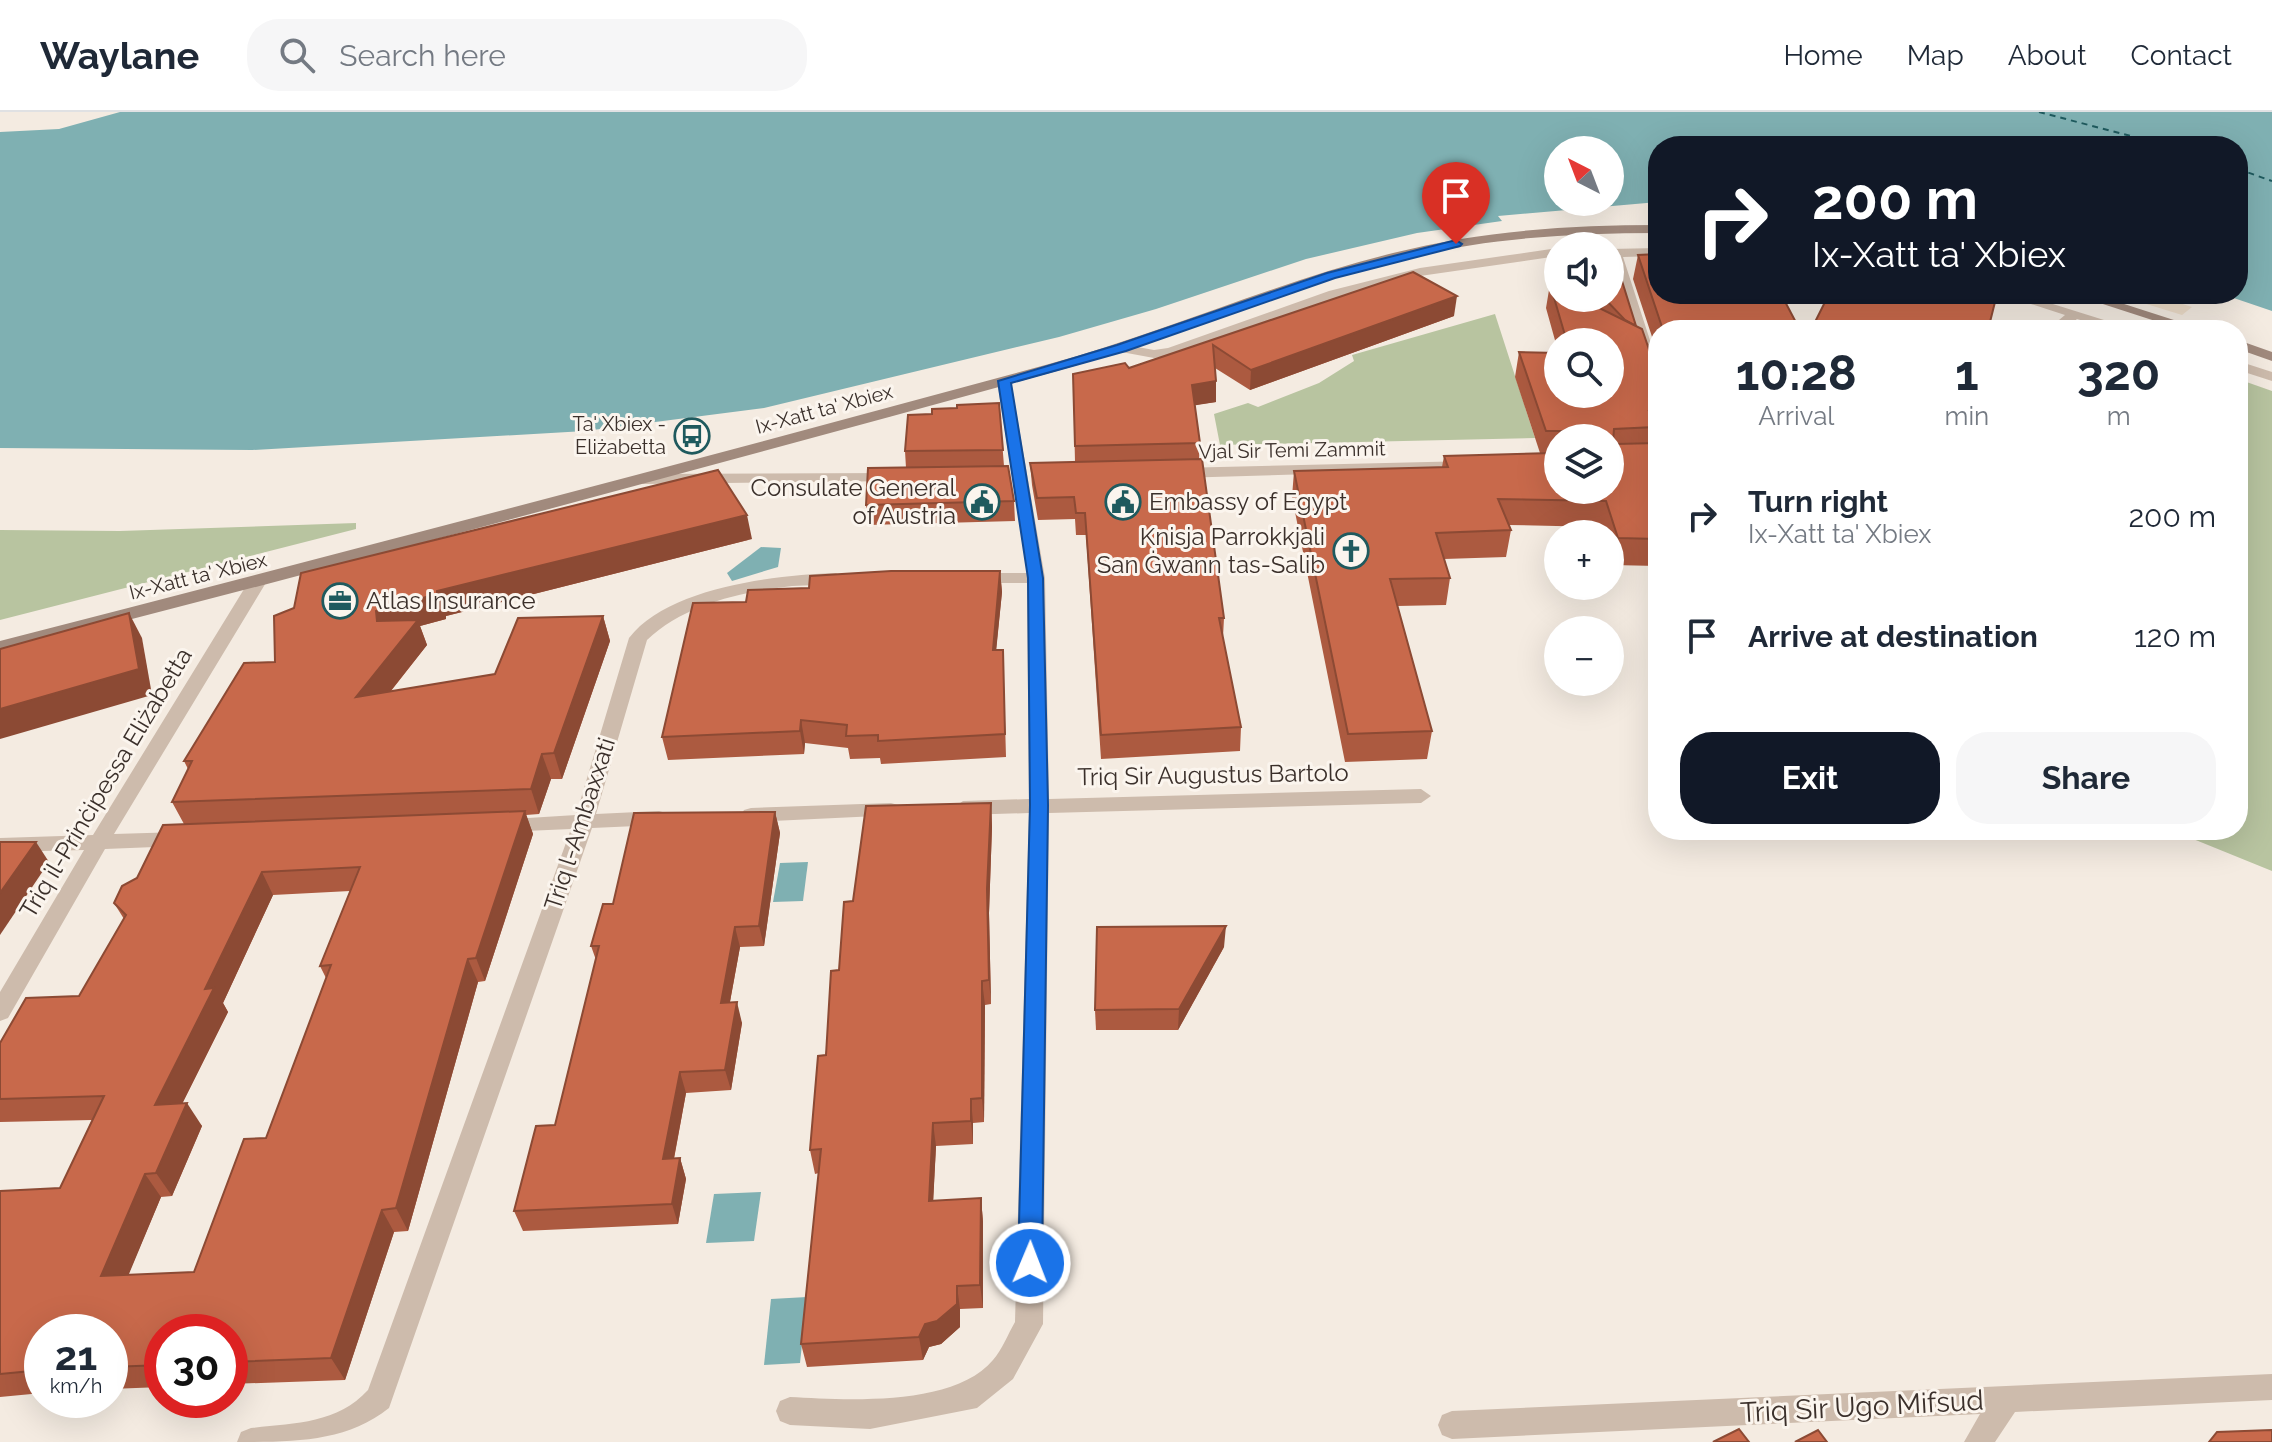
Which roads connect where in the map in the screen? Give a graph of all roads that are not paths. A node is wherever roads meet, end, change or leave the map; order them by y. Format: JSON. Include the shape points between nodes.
{"nodes":[{"id":1,"x":1648,"y":229,"type":"edge"},
{"id":2,"x":1648,"y":252,"type":"edge"},
{"id":3,"x":1624,"y":253,"type":"edge"},
{"id":4,"x":1544,"y":254,"type":"edge"},
{"id":5,"x":1624,"y":288,"type":"edge"},
{"id":6,"x":2041,"y":304,"type":"edge"},
{"id":7,"x":2112,"y":304,"type":"edge"},
{"id":8,"x":2075,"y":314,"type":"junction"},
{"id":9,"x":2067,"y":320,"type":"edge"},
{"id":10,"x":2095,"y":320,"type":"edge"},
{"id":11,"x":2165,"y":320,"type":"edge"},
{"id":12,"x":1121,"y":348,"type":"junction"},
{"id":13,"x":2248,"y":348,"type":"edge"},
{"id":14,"x":2272,"y":357,"type":"edge"},
{"id":15,"x":1648,"y":359,"type":"edge"},
{"id":16,"x":2248,"y":369,"type":"edge"},
{"id":17,"x":2272,"y":377,"type":"edge"},
{"id":18,"x":1004,"y":381,"type":"junction"},
{"id":19,"x":1495,"y":465,"type":"edge"},
{"id":20,"x":1162,"y":473,"type":"edge"},
{"id":21,"x":910,"y":477,"type":"edge"},
{"id":22,"x":643,"y":479,"type":"junction"},
{"id":23,"x":862,"y":578,"type":"edge"},
{"id":24,"x":956,"y":578,"type":"edge"},
{"id":25,"x":1036,"y":578,"type":"junction"},
{"id":26,"x":258,"y":581,"type":"junction"},
{"id":27,"x":0,"y":647,"type":"edge"},
{"id":28,"x":1421,"y":796,"type":"dead end"},
{"id":29,"x":1039,"y":805,"type":"junction"},
{"id":30,"x":945,"y":809,"type":"edge"},
{"id":31,"x":913,"y":810,"type":"edge"},
{"id":32,"x":725,"y":816,"type":"edge"},
{"id":33,"x":678,"y":818,"type":"edge"},
{"id":34,"x":584,"y":821,"type":"junction"},
{"id":35,"x":490,"y":825,"type":"edge"},
{"id":36,"x":208,"y":838,"type":"edge"},
{"id":37,"x":98,"y":843,"type":"junction"},
{"id":38,"x":0,"y":845,"type":"edge"},
{"id":39,"x":0,"y":1012,"type":"edge"},
{"id":40,"x":2272,"y":1387,"type":"edge"},
{"id":41,"x":2007,"y":1400,"type":"junction"},
{"id":42,"x":790,"y":1411,"type":"dead end"},
{"id":43,"x":1452,"y":1425,"type":"dead end"},
{"id":44,"x":251,"y":1442,"type":"edge"},
{"id":45,"x":1978,"y":1442,"type":"edge"}],
"edges":[{"from":1,"to":12,"type":"main road","name":"Ix-Xatt ta' Xbiex","via":[[1538,234],[1410,254]]},
{"from":2,"to":3,"type":"street"},
{"from":4,"to":12,"type":"street","via":[[1420,272],[1334,294],[1170,352]]},
{"from":5,"to":15,"type":"street"},
{"from":6,"to":8,"type":"street"},
{"from":7,"to":11,"type":"main road"},
{"from":8,"to":9,"type":"street"},
{"from":8,"to":10,"type":"street"},
{"from":12,"to":18,"type":"main road","name":"Ix-Xatt ta' Xbiex"},
{"from":13,"to":14,"type":"main road"},
{"from":16,"to":17,"type":"street"},
{"from":18,"to":22,"type":"main road","name":"Ix-Xatt ta' Xbiex"},
{"from":18,"to":25,"type":"street"},
{"from":19,"to":20,"type":"street","name":"Vjal Sir Temi Zammit"},
{"from":21,"to":22,"type":"street"},
{"from":22,"to":26,"type":"main road","name":"Ix-Xatt ta' Xbiex"},
{"from":23,"to":34,"type":"street","name":"Triq l-Ambaxxati","via":[[798,578],[747,588],[648,625],[638,638]]},
{"from":24,"to":25,"type":"street"},
{"from":25,"to":29,"type":"street"},
{"from":26,"to":27,"type":"main road","name":"Ix-Xatt ta' Xbiex"},
{"from":26,"to":37,"type":"street","name":"Triq il-Prinċipessa Eliżabetta"},
{"from":28,"to":29,"type":"street","name":"Triq Sir Augustus Bartolo"},
{"from":29,"to":30,"type":"street","name":"Triq Sir Augustus Bartolo"},
{"from":29,"to":42,"type":"street","via":[[1029,1324],[1003,1370],[967,1398],[870,1415]]},
{"from":31,"to":32,"type":"street"},
{"from":33,"to":34,"type":"street"},
{"from":34,"to":35,"type":"street"},
{"from":34,"to":44,"type":"street","name":"Triq l-Ambaxxati","via":[[379,1398],[352,1424],[319,1434]]},
{"from":36,"to":37,"type":"street"},
{"from":37,"to":38,"type":"street"},
{"from":37,"to":39,"type":"street","name":"Triq il-Prinċipessa Eliżabetta"},
{"from":40,"to":41,"type":"street","name":"Triq Sir Ugo Mifsud"},
{"from":41,"to":43,"type":"street","name":"Triq Sir Ugo Mifsud"},
{"from":41,"to":45,"type":"street"}]}
